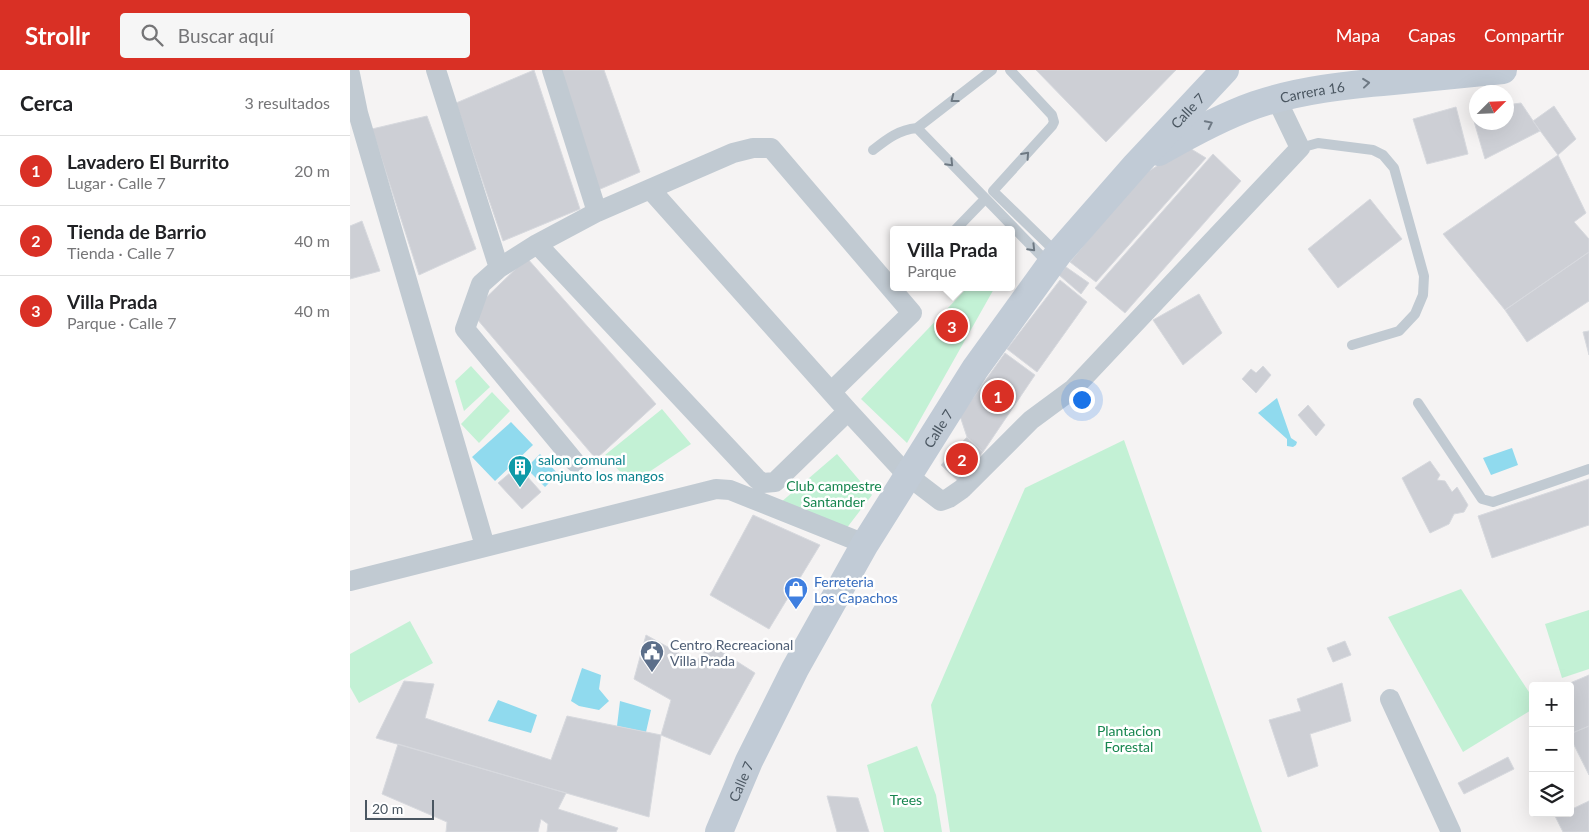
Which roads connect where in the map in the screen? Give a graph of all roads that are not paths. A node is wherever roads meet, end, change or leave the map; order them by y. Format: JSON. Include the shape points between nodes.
{"nodes":[{"id":1,"x":436,"y":70,"type":"edge"},
{"id":2,"x":552,"y":70,"type":"edge"},
{"id":3,"x":992,"y":70,"type":"edge"},
{"id":4,"x":1010,"y":70,"type":"edge"},
{"id":5,"x":1225,"y":70,"type":"edge"},
{"id":6,"x":1503,"y":70,"type":"edge"},
{"id":7,"x":350,"y":74,"type":"edge"},
{"id":8,"x":1276,"y":98,"type":"junction"},
{"id":9,"x":916,"y":128,"type":"junction"},
{"id":10,"x":1300,"y":148,"type":"junction"},
{"id":11,"x":873,"y":150,"type":"dead end"},
{"id":12,"x":1136,"y":165,"type":"junction"},
{"id":13,"x":650,"y":189,"type":"junction"},
{"id":14,"x":985,"y":199,"type":"junction"},
{"id":15,"x":597,"y":212,"type":"junction"},
{"id":16,"x":959,"y":226,"type":"edge"},
{"id":17,"x":537,"y":244,"type":"junction"},
{"id":18,"x":1054,"y":260,"type":"junction"},
{"id":19,"x":499,"y":268,"type":"junction"},
{"id":20,"x":890,"y":287,"type":"edge"},
{"id":21,"x":893,"y":291,"type":"edge"},
{"id":22,"x":1352,"y":346,"type":"dead end"},
{"id":23,"x":831,"y":392,"type":"junction"},
{"id":24,"x":1418,"y":403,"type":"dead end"},
{"id":25,"x":848,"y":411,"type":"junction"},
{"id":26,"x":575,"y":462,"type":"dead end"},
{"id":27,"x":1589,"y":469,"type":"edge"},
{"id":28,"x":907,"y":475,"type":"junction"},
{"id":29,"x":864,"y":544,"type":"junction"},
{"id":30,"x":485,"y":546,"type":"junction"},
{"id":31,"x":350,"y":580,"type":"edge"},
{"id":32,"x":1390,"y":699,"type":"dead end"},
{"id":33,"x":719,"y":832,"type":"edge"},
{"id":34,"x":1451,"y":832,"type":"edge"}],
"edges":[{"from":1,"to":19,"type":"street"},
{"from":2,"to":15,"type":"street"},
{"from":3,"to":9,"type":"lane","one_way":true},
{"from":18,"to":4,"type":"lane","one_way":true,"via":[[993,191],[1054,122],[1052,115]]},
{"from":5,"to":12,"type":"street","name":"Calle 7"},
{"from":8,"to":6,"type":"street","name":"Carrera 16","one_way":true,"via":[[1342,86]]},
{"from":7,"to":30,"type":"street","via":[[358,113]]},
{"from":8,"to":10,"type":"street"},
{"from":12,"to":8,"type":"street","name":"Carrera 16","one_way":true,"via":[[1208,125]]},
{"from":9,"to":11,"type":"lane","via":[[894,134]]},
{"from":9,"to":14,"type":"lane","one_way":true},
{"from":10,"to":22,"type":"lane","via":[[1318,144],[1373,150],[1383,155],[1394,168],[1424,276],[1423,295],[1415,314],[1399,330]]},
{"from":10,"to":28,"type":"street","via":[[1073,389],[1031,420],[962,489],[941,501]]},
{"from":12,"to":18,"type":"street","name":"Calle 7"},
{"from":13,"to":15,"type":"street"},
{"from":13,"to":20,"type":"street","via":[[733,154],[752,148],[771,148]]},
{"from":13,"to":23,"type":"street"},
{"from":14,"to":16,"type":"lane"},
{"from":14,"to":18,"type":"lane","one_way":true},
{"from":15,"to":17,"type":"street"},
{"from":17,"to":19,"type":"street"},
{"from":17,"to":25,"type":"street","via":[[757,479],[771,484],[775,482]]},
{"from":18,"to":28,"type":"street","name":"Calle 7","via":[[975,369]]},
{"from":19,"to":26,"type":"street","via":[[482,284],[465,329]]},
{"from":21,"to":23,"type":"street","via":[[912,313]]},
{"from":23,"to":25,"type":"street"},
{"from":24,"to":27,"type":"lane","via":[[1482,499],[1493,502]]},
{"from":25,"to":28,"type":"street"},
{"from":28,"to":29,"type":"street","name":"Calle 7"},
{"from":29,"to":30,"type":"street","via":[[730,490],[716,489]]},
{"from":29,"to":33,"type":"street","name":"Calle 7","via":[[769,718]]},
{"from":30,"to":31,"type":"street"},
{"from":32,"to":34,"type":"street"}]}
